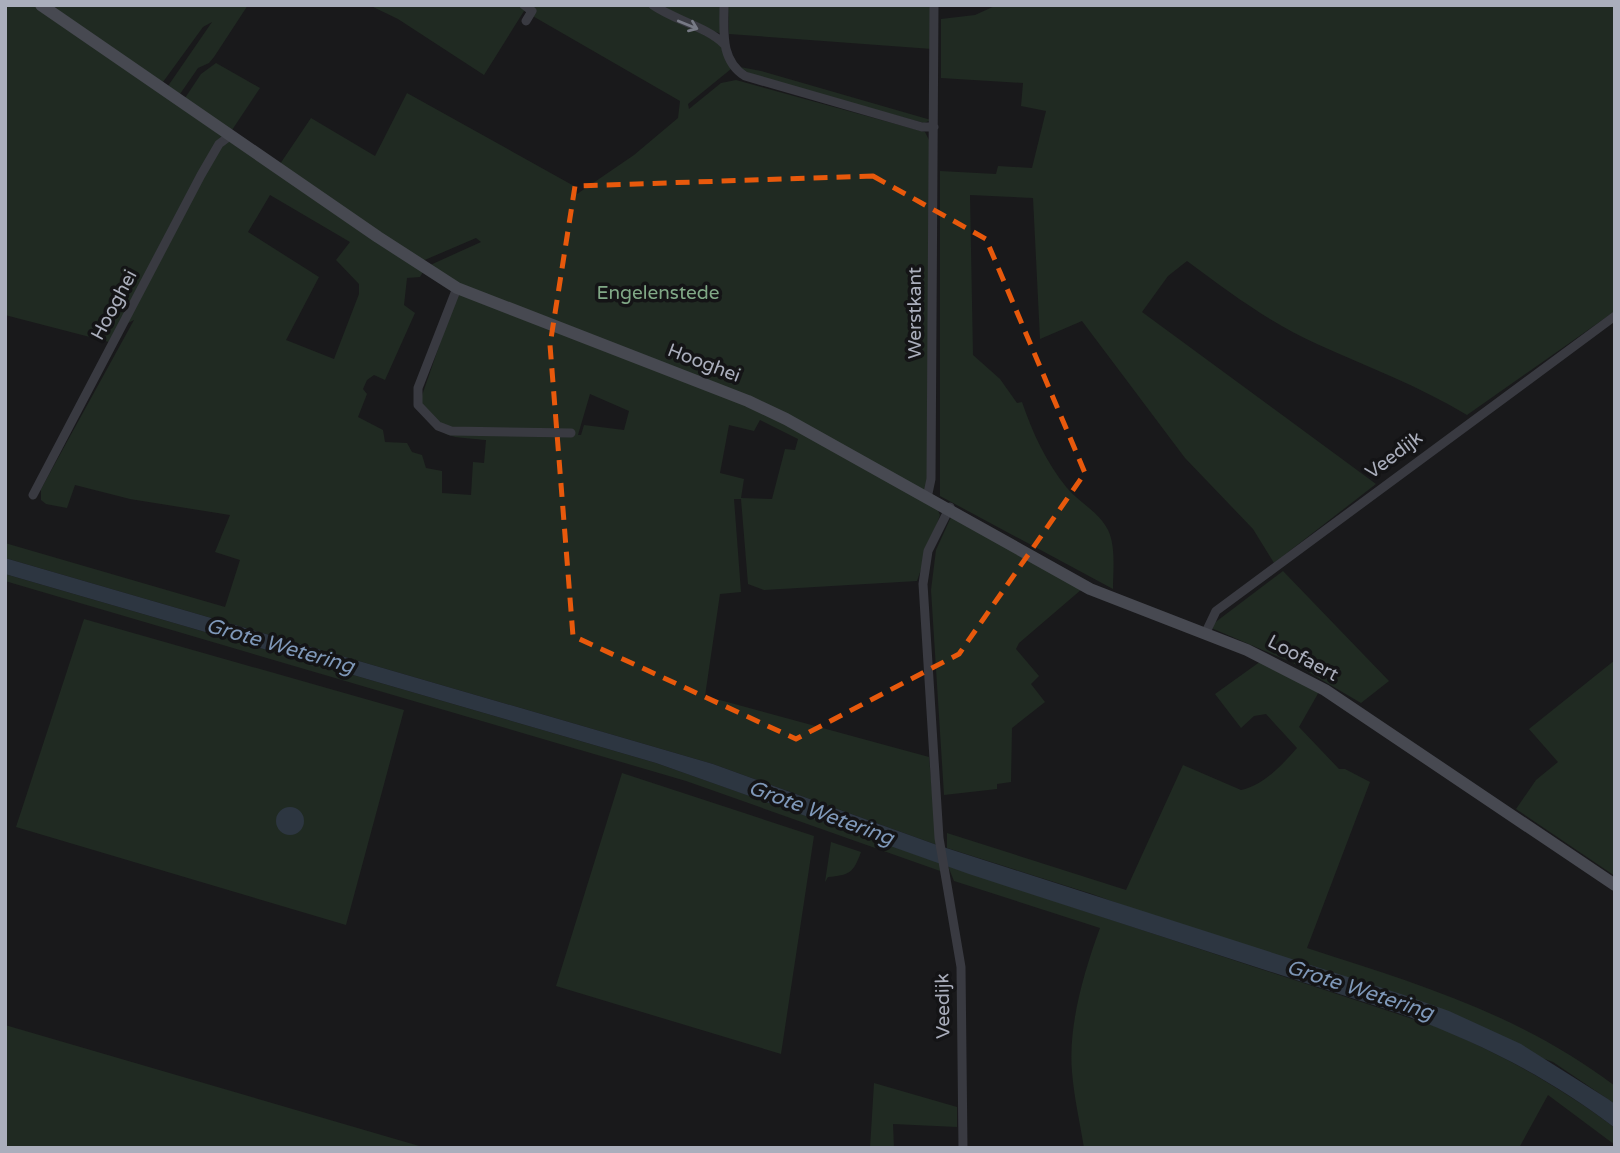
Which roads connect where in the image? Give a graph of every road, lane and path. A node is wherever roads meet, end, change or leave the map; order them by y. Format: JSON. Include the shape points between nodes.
{"nodes":[{"id":1,"x":41,"y":5,"type":"edge"},
{"id":2,"x":524,"y":5,"type":"edge"},
{"id":3,"x":653,"y":5,"type":"edge"},
{"id":4,"x":724,"y":5,"type":"edge"},
{"id":5,"x":934,"y":5,"type":"edge"},
{"id":6,"x":526,"y":21,"type":"dead end"},
{"id":7,"x":724,"y":44,"type":"junction"},
{"id":8,"x":934,"y":127,"type":"junction"},
{"id":9,"x":231,"y":135,"type":"junction"},
{"id":10,"x":457,"y":288,"type":"junction"},
{"id":11,"x":1615,"y":316,"type":"edge"},
{"id":12,"x":571,"y":433,"type":"dead end"},
{"id":13,"x":33,"y":495,"type":"dead end"},
{"id":14,"x":927,"y":498,"type":"junction"},
{"id":15,"x":950,"y":508,"type":"junction"},
{"id":16,"x":1206,"y":632,"type":"junction"},
{"id":17,"x":1615,"y":884,"type":"edge"},
{"id":18,"x":963,"y":1148,"type":"edge"}],
"edges":[{"from":1,"to":9,"type":"street","name":"Hooghei"},
{"from":2,"to":6,"type":"street","via":[[532,12]]},
{"from":3,"to":7,"type":"street","one_way":true},
{"from":4,"to":7,"type":"street"},
{"from":5,"to":8,"type":"street","name":"Werstkant"},
{"from":7,"to":8,"type":"street","via":[[731,65],[745,76]]},
{"from":8,"to":14,"type":"street","name":"Werstkant","via":[[931,479]]},
{"from":9,"to":10,"type":"street","name":"Hooghei"},
{"from":9,"to":13,"type":"street","name":"Hooghei","via":[[219,144],[201,175]]},
{"from":10,"to":12,"type":"street","via":[[418,388],[418,405],[438,426],[451,431]]},
{"from":10,"to":14,"type":"street","name":"Hooghei","via":[[748,401]]},
{"from":11,"to":16,"type":"street","name":"Veedijk","via":[[1216,611]]},
{"from":14,"to":15,"type":"street","name":"Loofaert"},
{"from":15,"to":16,"type":"street","name":"Loofaert","via":[[1090,589]]},
{"from":15,"to":18,"type":"street","name":"Veedijk","via":[[928,551],[923,584],[939,838],[961,967]]},
{"from":16,"to":17,"type":"street","name":"Loofaert","via":[[1325,690]]}]}
